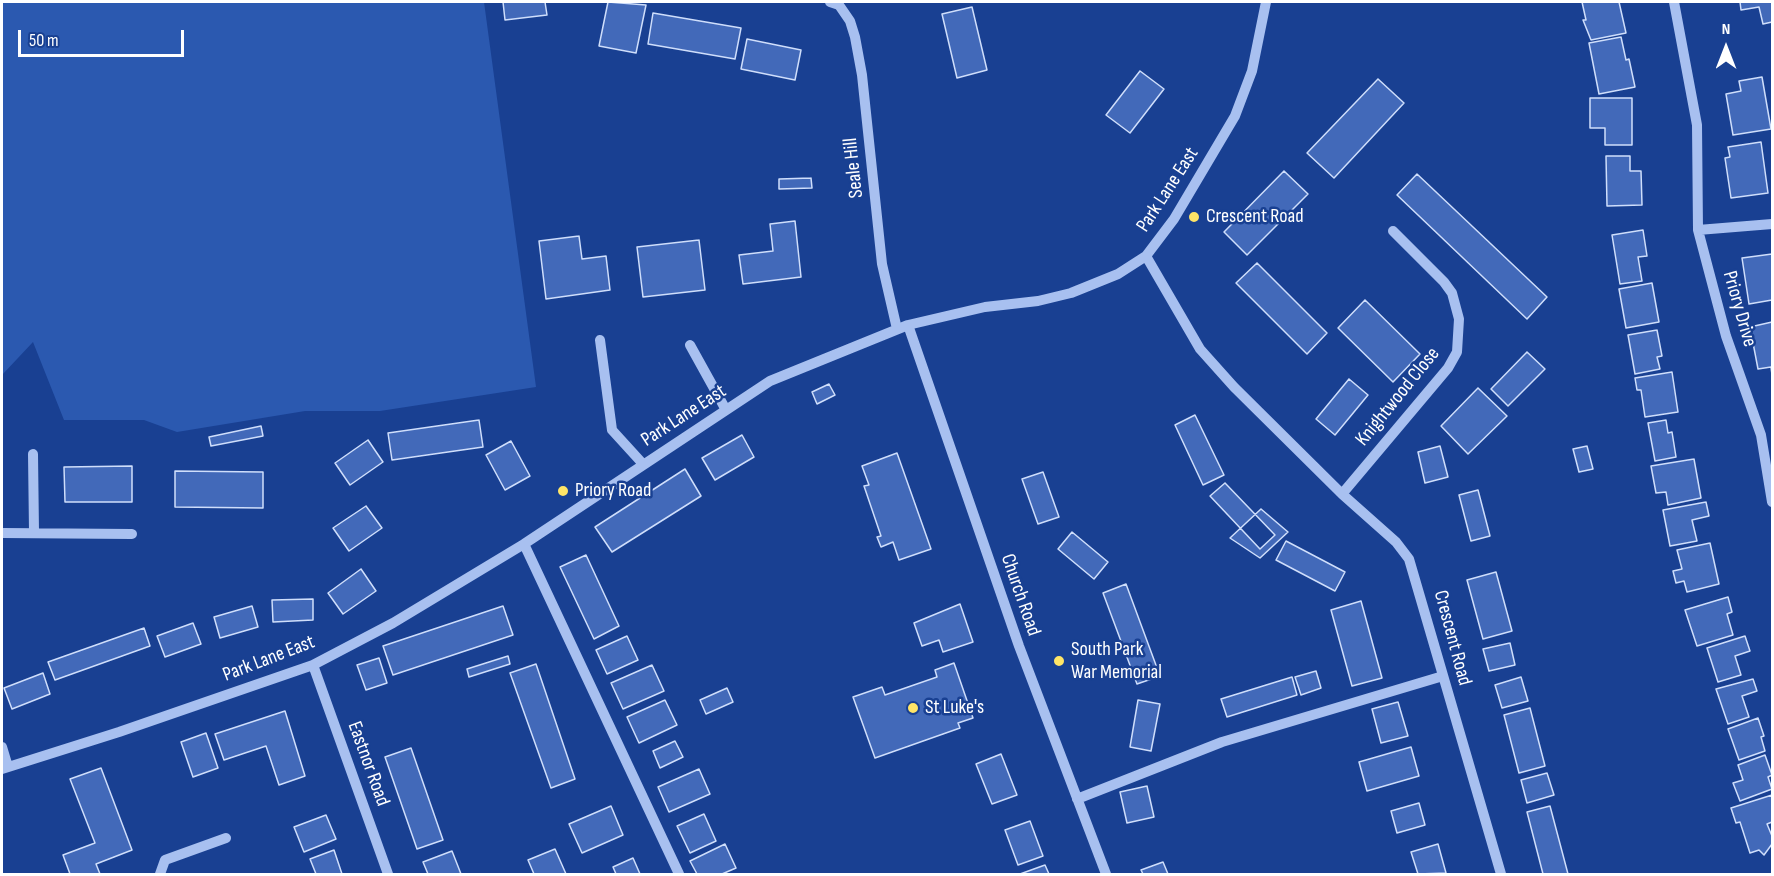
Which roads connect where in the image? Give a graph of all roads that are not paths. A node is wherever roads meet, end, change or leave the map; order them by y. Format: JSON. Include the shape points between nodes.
{"nodes":[{"id":1,"x":1266,"y":2,"type":"edge"},
{"id":2,"x":1674,"y":2,"type":"edge"},
{"id":3,"x":837,"y":3,"type":"edge"},
{"id":4,"x":1773,"y":225,"type":"edge"},
{"id":5,"x":1698,"y":230,"type":"junction"},
{"id":6,"x":1393,"y":231,"type":"dead end"},
{"id":7,"x":1146,"y":256,"type":"junction"},
{"id":8,"x":902,"y":327,"type":"junction"},
{"id":9,"x":600,"y":340,"type":"dead end"},
{"id":10,"x":690,"y":345,"type":"dead end"},
{"id":11,"x":726,"y":410,"type":"junction"},
{"id":12,"x":1767,"y":434,"type":"edge"},
{"id":13,"x":33,"y":454,"type":"dead end"},
{"id":14,"x":643,"y":464,"type":"junction"},
{"id":15,"x":1342,"y":494,"type":"junction"},
{"id":16,"x":1773,"y":502,"type":"edge"},
{"id":17,"x":34,"y":532,"type":"junction"},
{"id":18,"x":2,"y":533,"type":"edge"},
{"id":19,"x":132,"y":534,"type":"dead end"},
{"id":20,"x":524,"y":543,"type":"junction"},
{"id":21,"x":313,"y":665,"type":"junction"},
{"id":22,"x":1443,"y":676,"type":"junction"},
{"id":23,"x":2,"y":747,"type":"edge"},
{"id":24,"x":5,"y":768,"type":"edge"},
{"id":25,"x":1077,"y":799,"type":"junction"},
{"id":26,"x":226,"y":838,"type":"dead end"},
{"id":27,"x":160,"y":874,"type":"edge"},
{"id":28,"x":388,"y":874,"type":"edge"},
{"id":29,"x":679,"y":874,"type":"edge"},
{"id":30,"x":1106,"y":874,"type":"edge"},
{"id":31,"x":1501,"y":874,"type":"edge"}],
"edges":[{"from":1,"to":7,"type":"street","name":"Park Lane East","via":[[1252,72],[1235,116],[1174,219]]},
{"from":2,"to":5,"type":"street","name":"Priory Drive","via":[[1697,125]]},
{"from":3,"to":8,"type":"street","name":"Seale Hill","via":[[850,21],[855,37],[882,264]]},
{"from":4,"to":5,"type":"street"},
{"from":5,"to":12,"type":"street","name":"Priory Drive","via":[[1726,336]]},
{"from":6,"to":15,"type":"street","name":"Knightwood Close","via":[[1452,293],[1459,319],[1458,343],[1448,368]]},
{"from":7,"to":8,"type":"street","name":"Park Lane East","via":[[1118,274],[1071,293],[985,307]]},
{"from":7,"to":15,"type":"street","name":"Crescent Road","via":[[1200,349]]},
{"from":8,"to":11,"type":"street","name":"Park Lane East","via":[[770,381]]},
{"from":8,"to":25,"type":"street","name":"Church Road"},
{"from":9,"to":14,"type":"street","via":[[612,430]]},
{"from":10,"to":11,"type":"street"},
{"from":11,"to":14,"type":"street","name":"Park Lane East"},
{"from":12,"to":16,"type":"street","name":"Priory Drive"},
{"from":13,"to":17,"type":"street"},
{"from":14,"to":20,"type":"street","name":"Park Lane East"},
{"from":15,"to":22,"type":"street","name":"Crescent Road","via":[[1379,525],[1409,560]]},
{"from":17,"to":18,"type":"street"},
{"from":17,"to":19,"type":"street"},
{"from":20,"to":21,"type":"street","name":"Park Lane East","via":[[393,623]]},
{"from":20,"to":29,"type":"street"},
{"from":21,"to":24,"type":"street","name":"Park Lane East"},
{"from":21,"to":28,"type":"street","name":"Eastnor Road"},
{"from":22,"to":25,"type":"street","via":[[1222,742]]},
{"from":22,"to":31,"type":"street","name":"Crescent Road"},
{"from":23,"to":24,"type":"street"},
{"from":25,"to":30,"type":"street","name":"Church Road"},
{"from":26,"to":27,"type":"street","via":[[165,860]]}]}
